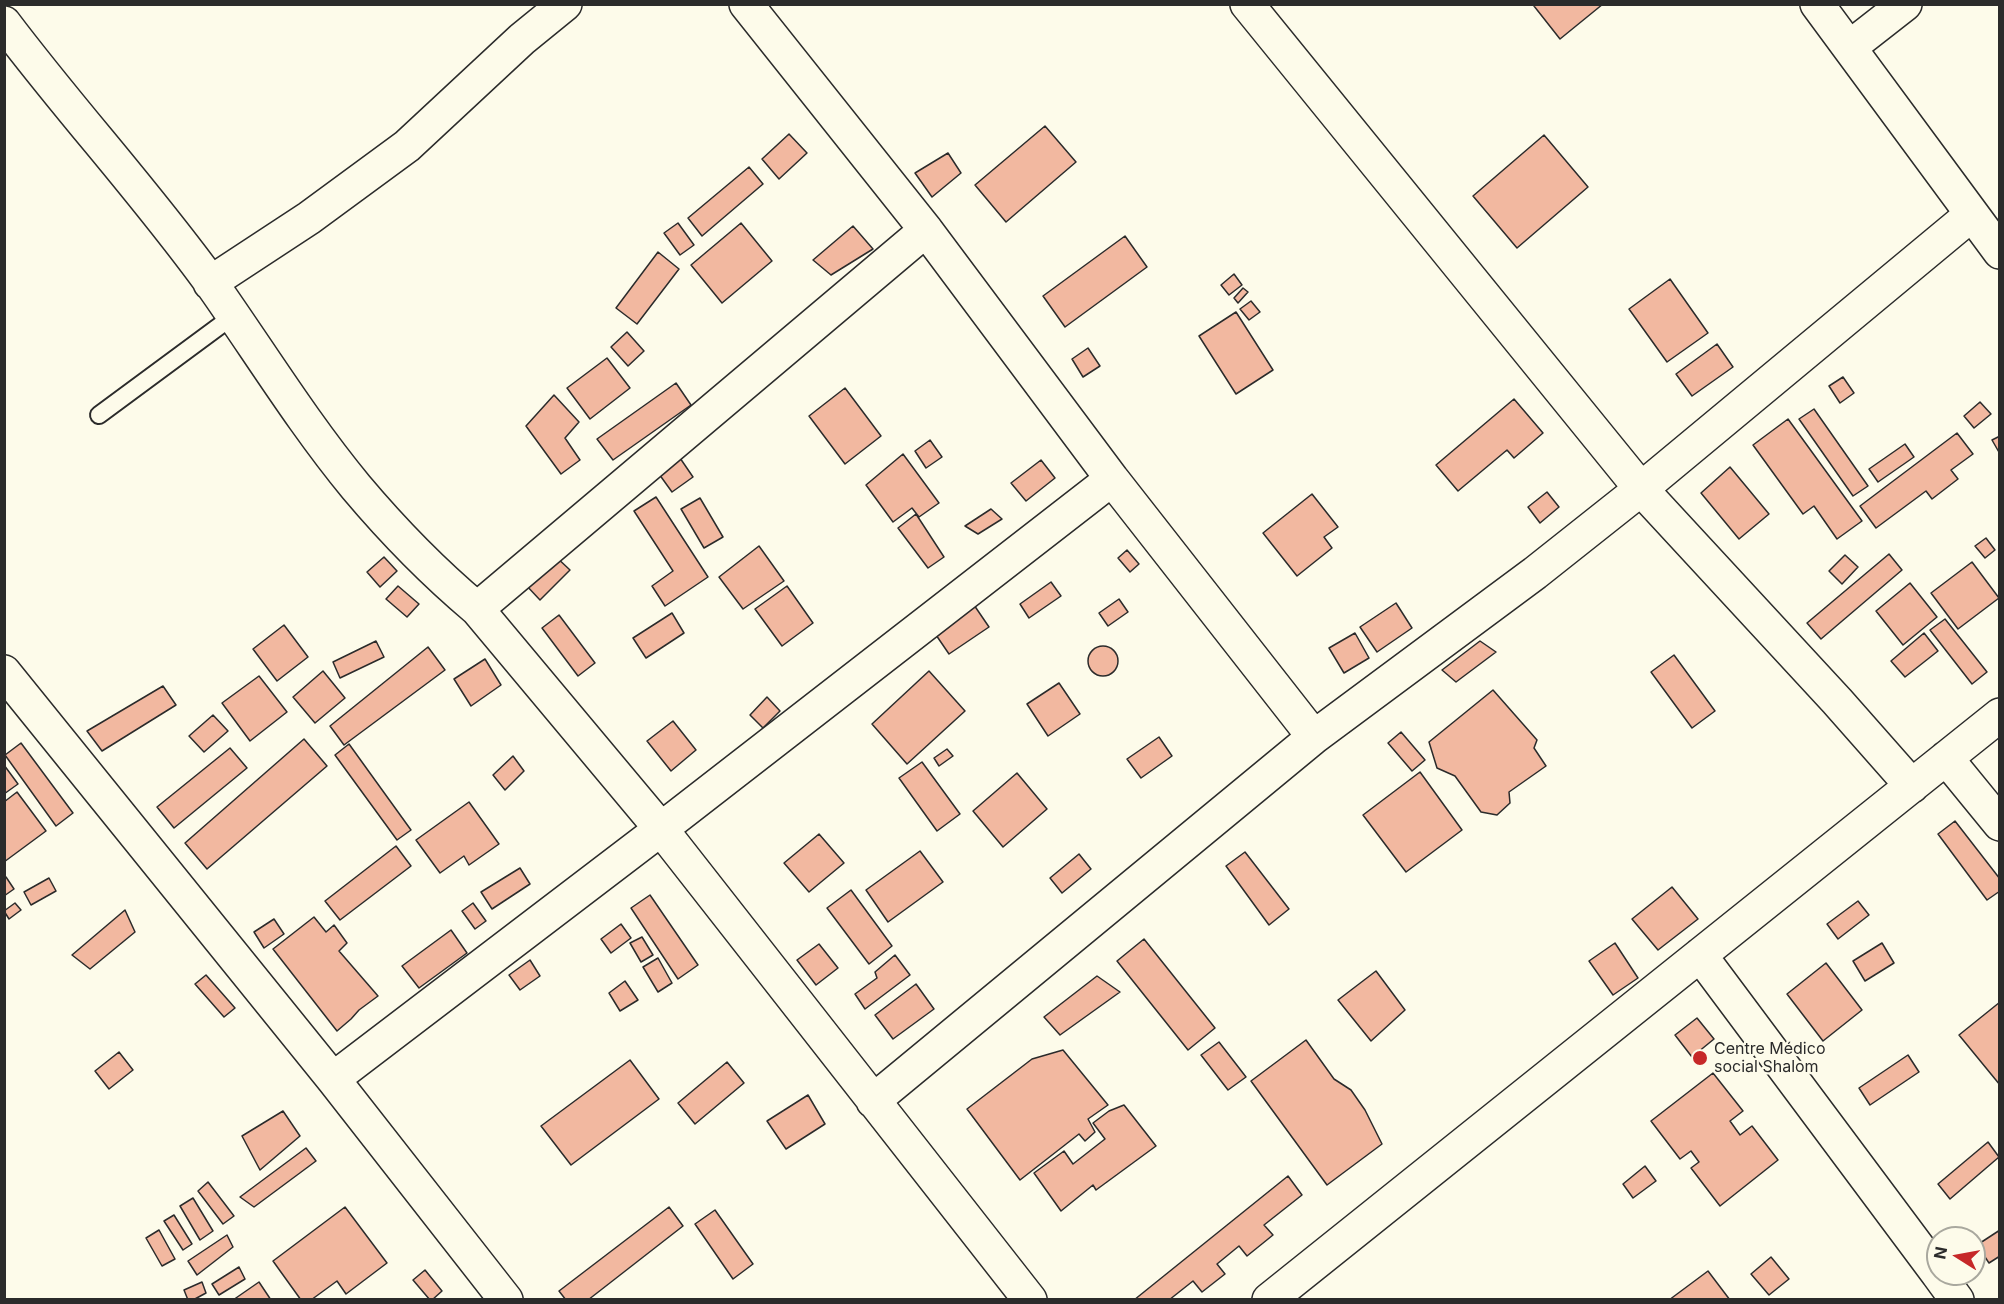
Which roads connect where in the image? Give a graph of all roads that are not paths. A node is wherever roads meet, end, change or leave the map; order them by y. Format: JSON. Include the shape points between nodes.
{"nodes":[{"id":1,"x":566,"y":4,"type":"edge"},
{"id":2,"x":746,"y":4,"type":"edge"},
{"id":3,"x":1247,"y":4,"type":"edge"},
{"id":4,"x":1817,"y":4,"type":"edge"},
{"id":5,"x":1905,"y":4,"type":"edge"},
{"id":6,"x":4,"y":23,"type":"edge"},
{"id":7,"x":1850,"y":47,"type":"junction"},
{"id":8,"x":1971,"y":215,"type":"junction"},
{"id":9,"x":926,"y":230,"type":"junction"},
{"id":10,"x":2000,"y":252,"type":"edge"},
{"id":11,"x":210,"y":283,"type":"junction"},
{"id":12,"x":233,"y":316,"type":"junction"},
{"id":13,"x":99,"y":416,"type":"dead end"},
{"id":14,"x":1112,"y":479,"type":"junction"},
{"id":15,"x":1641,"y":489,"type":"junction"},
{"id":16,"x":477,"y":609,"type":"junction"},
{"id":17,"x":4,"y":672,"type":"edge"},
{"id":18,"x":2000,"y":716,"type":"edge"},
{"id":19,"x":1314,"y":737,"type":"junction"},
{"id":20,"x":1946,"y":758,"type":"junction"},
{"id":21,"x":1912,"y":786,"type":"junction"},
{"id":22,"x":2000,"y":825,"type":"edge"},
{"id":23,"x":661,"y":829,"type":"junction"},
{"id":24,"x":1700,"y":955,"type":"junction"},
{"id":25,"x":333,"y":1079,"type":"junction"},
{"id":26,"x":873,"y":1101,"type":"junction"},
{"id":27,"x":1926,"y":1258,"type":"edge"},
{"id":28,"x":1947,"y":1286,"type":"edge"},
{"id":29,"x":506,"y":1299,"type":"edge"},
{"id":30,"x":1030,"y":1299,"type":"edge"},
{"id":31,"x":1269,"y":1299,"type":"edge"},
{"id":32,"x":1957,"y":1299,"type":"edge"}],
"edges":[{"from":1,"to":11,"type":"street","via":[[522,39],[407,146],[309,218]]},
{"from":2,"to":9,"type":"street"},
{"from":3,"to":15,"type":"street"},
{"from":4,"to":7,"type":"street"},
{"from":5,"to":7,"type":"street"},
{"from":6,"to":11,"type":"street"},
{"from":7,"to":8,"type":"street"},
{"from":8,"to":10,"type":"street"},
{"from":8,"to":15,"type":"street"},
{"from":9,"to":14,"type":"street"},
{"from":9,"to":16,"type":"street"},
{"from":11,"to":12,"type":"street"},
{"from":12,"to":13,"type":"lane"},
{"from":12,"to":16,"type":"street","via":[[355,486],[408,545]]},
{"from":14,"to":19,"type":"street"},
{"from":14,"to":23,"type":"street"},
{"from":15,"to":19,"type":"street"},
{"from":15,"to":21,"type":"street"},
{"from":16,"to":23,"type":"street"},
{"from":17,"to":25,"type":"street"},
{"from":18,"to":20,"type":"street"},
{"from":19,"to":26,"type":"street"},
{"from":20,"to":21,"type":"street"},
{"from":20,"to":22,"type":"street"},
{"from":21,"to":24,"type":"street"},
{"from":23,"to":25,"type":"street"},
{"from":23,"to":26,"type":"street"},
{"from":24,"to":27,"type":"street"},
{"from":24,"to":31,"type":"street"},
{"from":25,"to":29,"type":"street"},
{"from":26,"to":30,"type":"street"},
{"from":28,"to":32,"type":"street"}]}
